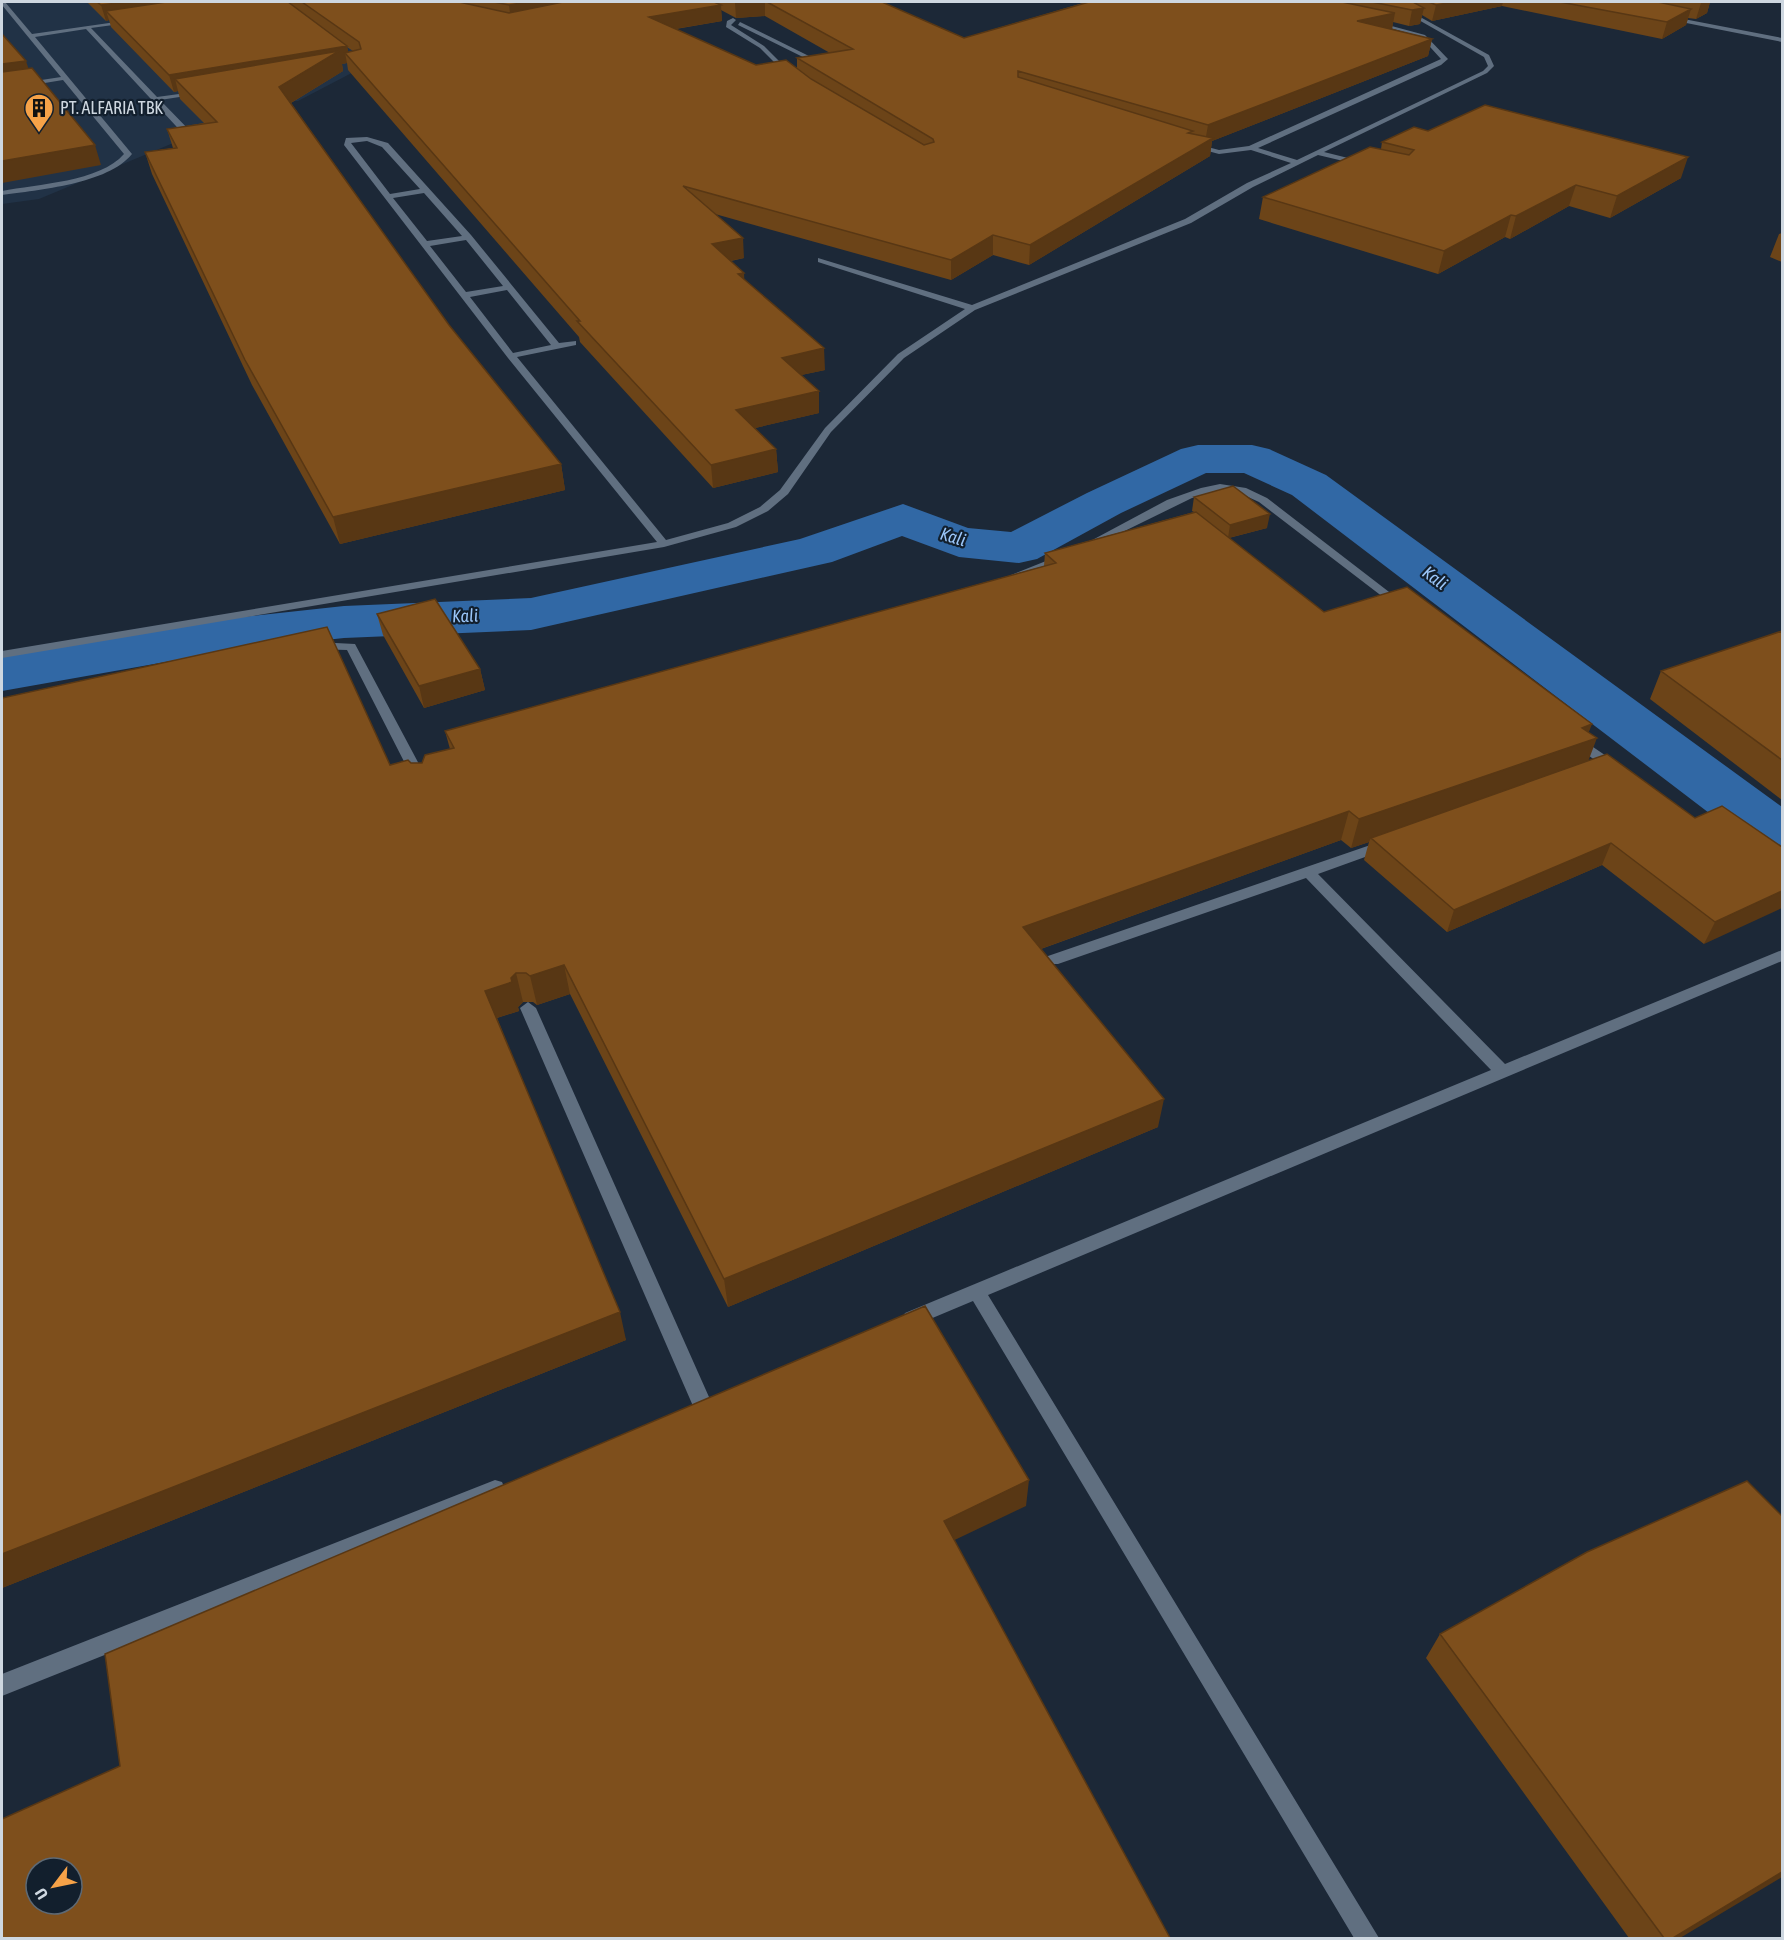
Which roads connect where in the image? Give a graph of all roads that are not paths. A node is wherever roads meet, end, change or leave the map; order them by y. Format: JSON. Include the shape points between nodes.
{"nodes":[{"id":1,"x":2,"y":2,"type":"edge"},
{"id":2,"x":1390,"y":2,"type":"edge"},
{"id":3,"x":1656,"y":15,"type":"edge"},
{"id":4,"x":133,"y":20,"type":"edge"},
{"id":5,"x":1366,"y":20,"type":"edge"},
{"id":6,"x":87,"y":27,"type":"junction"},
{"id":7,"x":32,"y":36,"type":"junction"},
{"id":8,"x":1782,"y":40,"type":"edge"},
{"id":9,"x":817,"y":62,"type":"edge"},
{"id":10,"x":66,"y":78,"type":"junction"},
{"id":11,"x":795,"y":79,"type":"edge"},
{"id":12,"x":2,"y":88,"type":"edge"},
{"id":13,"x":203,"y":92,"type":"edge"},
{"id":14,"x":157,"y":99,"type":"junction"},
{"id":15,"x":191,"y":137,"type":"edge"},
{"id":16,"x":1182,"y":141,"type":"edge"},
{"id":17,"x":1251,"y":148,"type":"junction"},
{"id":18,"x":1318,"y":153,"type":"junction"},
{"id":19,"x":1364,"y":161,"type":"edge"},
{"id":20,"x":1297,"y":162,"type":"junction"},
{"id":21,"x":1353,"y":162,"type":"junction"},
{"id":22,"x":1343,"y":168,"type":"edge"},
{"id":23,"x":427,"y":190,"type":"junction"},
{"id":24,"x":2,"y":192,"type":"edge"},
{"id":25,"x":388,"y":196,"type":"junction"},
{"id":26,"x":468,"y":237,"type":"junction"},
{"id":27,"x":425,"y":244,"type":"junction"},
{"id":28,"x":821,"y":260,"type":"dead end"},
{"id":29,"x":509,"y":287,"type":"junction"},
{"id":30,"x":465,"y":295,"type":"junction"},
{"id":31,"x":972,"y":309,"type":"junction"},
{"id":32,"x":573,"y":343,"type":"edge"},
{"id":33,"x":557,"y":346,"type":"junction"},
{"id":34,"x":511,"y":356,"type":"junction"},
{"id":35,"x":664,"y":544,"type":"junction"},
{"id":36,"x":1008,"y":578,"type":"edge"},
{"id":37,"x":1415,"y":616,"type":"edge"},
{"id":38,"x":300,"y":649,"type":"edge"},
{"id":39,"x":2,"y":655,"type":"edge"},
{"id":40,"x":1564,"y":730,"type":"edge"},
{"id":41,"x":1588,"y":773,"type":"edge"},
{"id":42,"x":424,"y":786,"type":"edge"},
{"id":43,"x":1398,"y":841,"type":"edge"},
{"id":44,"x":1308,"y":872,"type":"junction"},
{"id":45,"x":1782,"y":956,"type":"edge"},
{"id":46,"x":1053,"y":960,"type":"edge"},
{"id":47,"x":528,"y":1008,"type":"edge"},
{"id":48,"x":1502,"y":1071,"type":"junction"},
{"id":49,"x":976,"y":1292,"type":"junction"},
{"id":50,"x":889,"y":1328,"type":"edge"},
{"id":51,"x":725,"y":1397,"type":"edge"},
{"id":52,"x":703,"y":1406,"type":"junction"},
{"id":53,"x":681,"y":1415,"type":"edge"},
{"id":54,"x":514,"y":1481,"type":"edge"},
{"id":55,"x":2,"y":1685,"type":"edge"},
{"id":56,"x":1367,"y":1938,"type":"edge"}],
"edges":[{"from":1,"to":7,"type":"street"},
{"from":2,"to":18,"type":"street","via":[[1487,56],[1491,66]]},
{"from":3,"to":8,"type":"street"},
{"from":4,"to":6,"type":"street"},
{"from":5,"to":17,"type":"street","via":[[1423,36],[1445,59]]},
{"from":6,"to":7,"type":"street"},
{"from":6,"to":14,"type":"street"},
{"from":7,"to":10,"type":"street"},
{"from":9,"to":11,"type":"street","via":[[729,19],[728,27],[762,47]]},
{"from":10,"to":12,"type":"street"},
{"from":10,"to":24,"type":"street","via":[[127,157],[94,174]]},
{"from":13,"to":14,"type":"street"},
{"from":14,"to":15,"type":"street"},
{"from":16,"to":17,"type":"street","via":[[1219,152]]},
{"from":17,"to":20,"type":"street"},
{"from":18,"to":20,"type":"street"},
{"from":18,"to":21,"type":"street"},
{"from":19,"to":21,"type":"street"},
{"from":20,"to":31,"type":"street","via":[[1188,221]]},
{"from":21,"to":22,"type":"street"},
{"from":23,"to":25,"type":"street"},
{"from":23,"to":25,"type":"street","via":[[385,145],[357,138],[349,140],[347,143]]},
{"from":23,"to":26,"type":"street"},
{"from":25,"to":27,"type":"street"},
{"from":26,"to":27,"type":"street"},
{"from":26,"to":29,"type":"street"},
{"from":27,"to":30,"type":"street"},
{"from":28,"to":31,"type":"street"},
{"from":29,"to":30,"type":"street"},
{"from":29,"to":33,"type":"street"},
{"from":30,"to":34,"type":"street"},
{"from":31,"to":35,"type":"street","via":[[901,356],[828,430],[784,492],[764,509],[732,525]]},
{"from":32,"to":33,"type":"street"},
{"from":33,"to":34,"type":"street"},
{"from":34,"to":35,"type":"street"},
{"from":35,"to":39,"type":"street"},
{"from":36,"to":37,"type":"street","via":[[1075,551],[1184,498],[1220,487],[1246,490],[1263,500]]},
{"from":38,"to":42,"type":"street","via":[[351,647]]},
{"from":40,"to":41,"type":"street","via":[[1615,768]]},
{"from":43,"to":44,"type":"street"},
{"from":44,"to":46,"type":"street"},
{"from":44,"to":48,"type":"street"},
{"from":45,"to":48,"type":"street"},
{"from":47,"to":52,"type":"street"},
{"from":48,"to":49,"type":"street"},
{"from":49,"to":50,"type":"street"},
{"from":49,"to":56,"type":"street"},
{"from":51,"to":52,"type":"street"},
{"from":52,"to":53,"type":"street"},
{"from":54,"to":55,"type":"street"}]}
